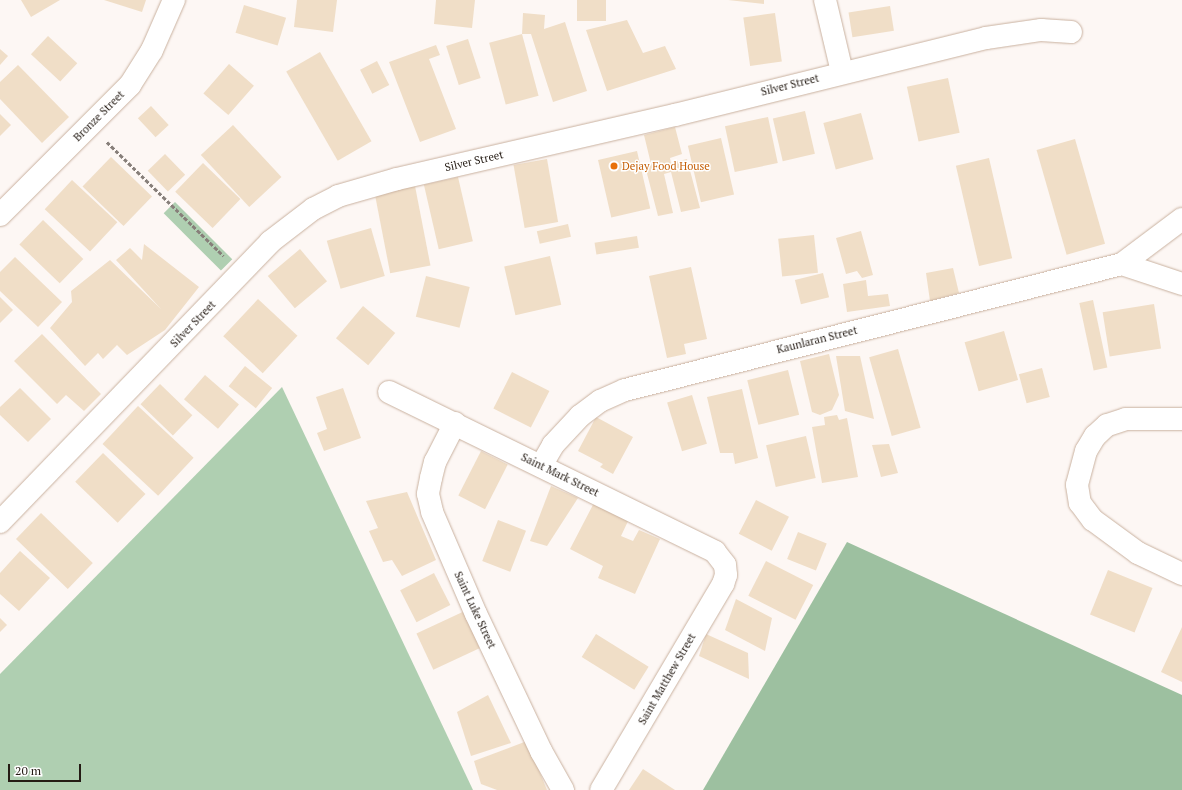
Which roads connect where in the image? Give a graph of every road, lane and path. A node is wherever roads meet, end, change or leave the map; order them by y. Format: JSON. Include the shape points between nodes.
{"nodes":[{"id":1,"x":174,"y":0,"type":"edge"},
{"id":2,"x":825,"y":0,"type":"edge"},
{"id":3,"x":1071,"y":32,"type":"dead end"},
{"id":4,"x":842,"y":72,"type":"junction"},
{"id":5,"x":89,"y":125,"type":"junction"},
{"id":6,"x":0,"y":215,"type":"edge"},
{"id":7,"x":1182,"y":219,"type":"edge"},
{"id":8,"x":1122,"y":264,"type":"junction"},
{"id":9,"x":242,"y":273,"type":"junction"},
{"id":10,"x":1182,"y":284,"type":"edge"},
{"id":11,"x":389,"y":392,"type":"dead end"},
{"id":12,"x":1182,"y":419,"type":"edge"},
{"id":13,"x":455,"y":424,"type":"junction"},
{"id":14,"x":541,"y":466,"type":"junction"},
{"id":15,"x":0,"y":522,"type":"edge"},
{"id":16,"x":725,"y":565,"type":"joint"},
{"id":17,"x":1182,"y":574,"type":"edge"},
{"id":18,"x":563,"y":790,"type":"edge"},
{"id":19,"x":601,"y":790,"type":"edge"}],
"edges":[{"from":1,"to":5,"type":"street","name":"Bronze Street","via":[[152,50],[130,85]]},
{"from":2,"to":4,"type":"street"},
{"from":3,"to":4,"type":"street","name":"Silver Street","via":[[1012,32]]},
{"from":4,"to":9,"type":"street","name":"Silver Street","via":[[675,115],[367,186],[338,196],[290,225]]},
{"from":5,"to":6,"type":"street","name":"Bronze Street"},
{"from":5,"to":9,"type":"path"},
{"from":7,"to":8,"type":"street"},
{"from":8,"to":10,"type":"street"},
{"from":8,"to":14,"type":"street","name":"Kaunlaran Street","via":[[625,390],[600,402],[580,416],[553,445]]},
{"from":9,"to":15,"type":"street","name":"Silver Street"},
{"from":11,"to":13,"type":"street","name":"Saint Mark Street"},
{"from":12,"to":17,"type":"street","via":[[1126,419],[1107,425],[1095,436],[1086,451],[1077,485],[1080,503],[1093,520],[1138,553]]},
{"from":13,"to":14,"type":"street","name":"Saint Mark Street"},
{"from":13,"to":18,"type":"street","name":"Saint Luke Street","via":[[435,462],[428,494],[432,512],[540,751]]},
{"from":14,"to":16,"type":"street","name":"Saint Mark Street","via":[[715,552]]},
{"from":16,"to":19,"type":"street","name":"Saint Matthew Street","via":[[726,575],[723,584]]}]}
